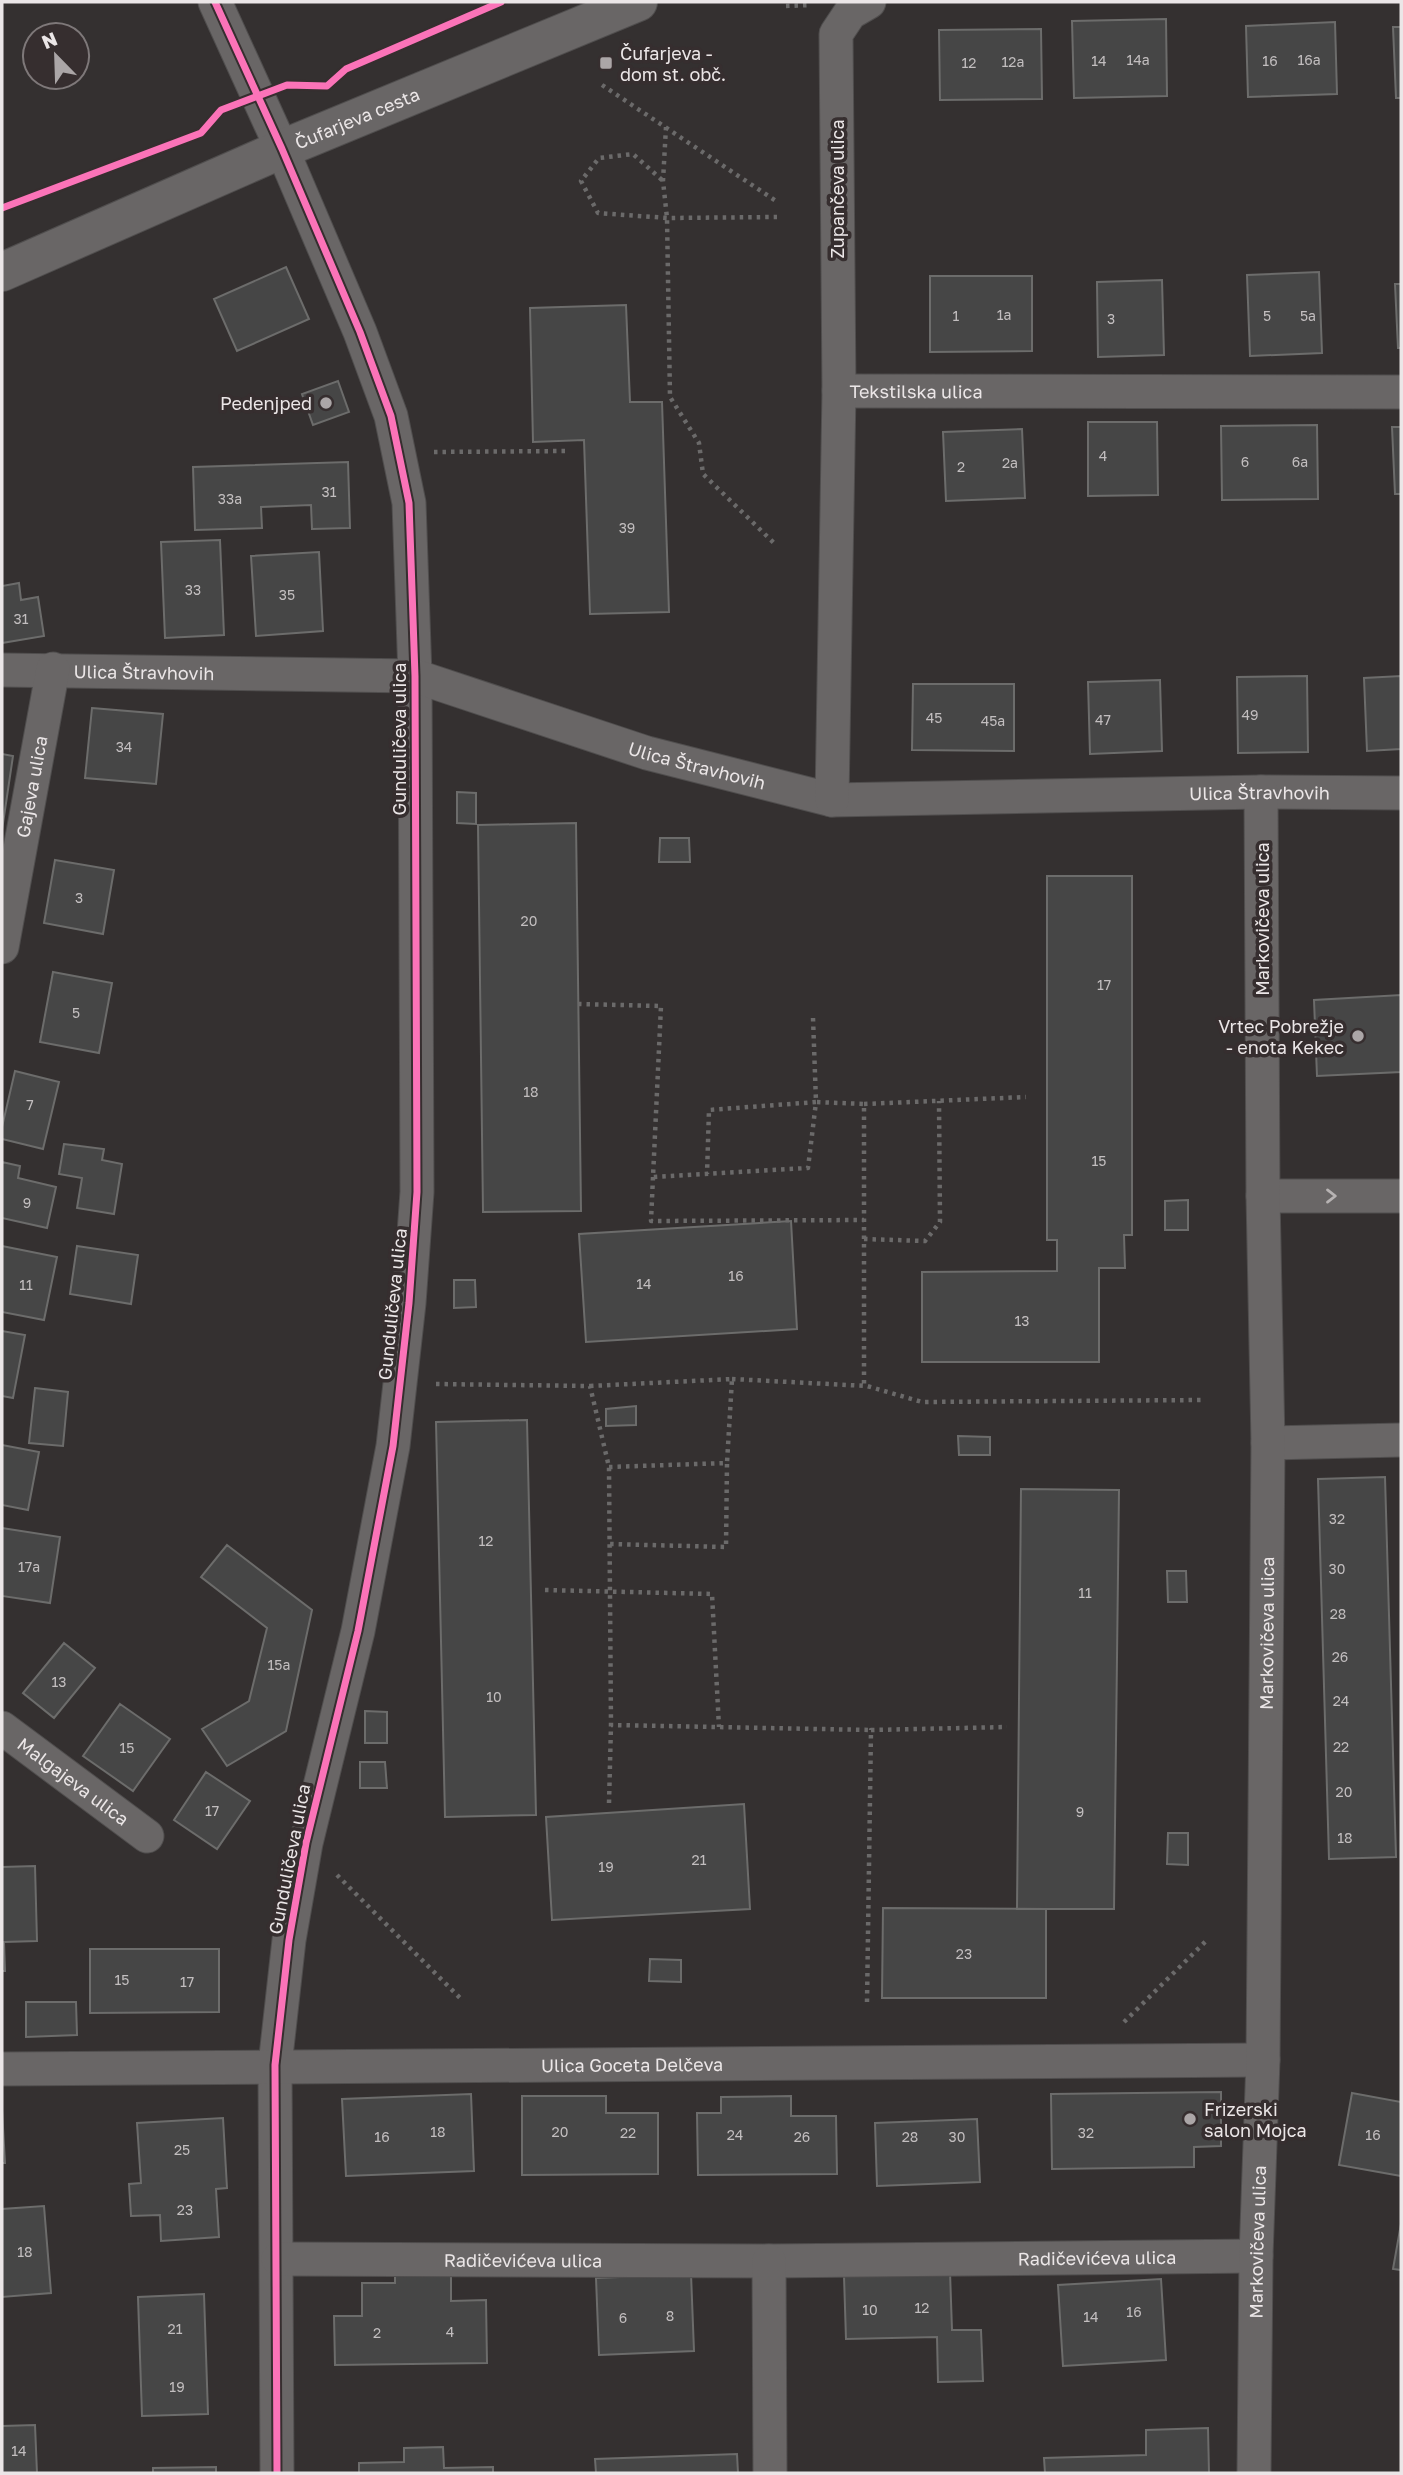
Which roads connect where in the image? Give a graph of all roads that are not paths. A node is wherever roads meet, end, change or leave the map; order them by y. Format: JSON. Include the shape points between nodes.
{"nodes":[{"id":1,"x":215,"y":2,"type":"edge"},
{"id":2,"x":638,"y":2,"type":"edge"},
{"id":3,"x":869,"y":2,"type":"edge"},
{"id":4,"x":282,"y":149,"type":"junction"},
{"id":5,"x":2,"y":272,"type":"edge"},
{"id":6,"x":839,"y":391,"type":"junction"},
{"id":7,"x":1401,"y":392,"type":"edge"},
{"id":8,"x":54,"y":669,"type":"junction"},
{"id":9,"x":2,"y":670,"type":"edge"},
{"id":10,"x":415,"y":676,"type":"junction"},
{"id":11,"x":1261,"y":792,"type":"junction"},
{"id":12,"x":1401,"y":793,"type":"edge"},
{"id":13,"x":832,"y":800,"type":"junction"},
{"id":14,"x":2,"y":947,"type":"edge"},
{"id":15,"x":1263,"y":1196,"type":"junction"},
{"id":16,"x":1401,"y":1196,"type":"edge"},
{"id":17,"x":1401,"y":1440,"type":"edge"},
{"id":18,"x":1268,"y":1443,"type":"junction"},
{"id":19,"x":2,"y":1728,"type":"edge"},
{"id":20,"x":147,"y":1836,"type":"dead end"},
{"id":21,"x":1263,"y":2060,"type":"junction"},
{"id":22,"x":275,"y":2065,"type":"junction"},
{"id":23,"x":2,"y":2068,"type":"edge"},
{"id":24,"x":1256,"y":2256,"type":"junction"},
{"id":25,"x":278,"y":2259,"type":"junction"},
{"id":26,"x":769,"y":2261,"type":"junction"},
{"id":27,"x":277,"y":2473,"type":"edge"},
{"id":28,"x":770,"y":2473,"type":"edge"},
{"id":29,"x":1254,"y":2473,"type":"edge"}],
"edges":[{"from":1,"to":4,"type":"street","name":"Gunduličeva ulica"},
{"from":2,"to":4,"type":"street","name":"Čufarjeva cesta"},
{"from":3,"to":6,"type":"street","name":"Zupančeva ulica","via":[[850,13],[836,34]]},
{"from":4,"to":5,"type":"street","name":"Čufarjeva cesta"},
{"from":4,"to":10,"type":"street","name":"Gunduličeva ulica","via":[[391,416],[409,503]]},
{"from":6,"to":7,"type":"street","name":"Tekstilska ulica"},
{"from":6,"to":13,"type":"street","name":"Tekstilska ulica"},
{"from":8,"to":9,"type":"street","name":"Ulica Štravhovih"},
{"from":8,"to":10,"type":"street","name":"Ulica Štravhovih"},
{"from":8,"to":14,"type":"street","name":"Gajeva ulica"},
{"from":10,"to":13,"type":"street","name":"Ulica Štravhovih","via":[[647,753]]},
{"from":10,"to":22,"type":"street","name":"Gunduličeva ulica","via":[[417,1192],[409,1303],[393,1446],[358,1631],[306,1843]]},
{"from":11,"to":12,"type":"street","name":"Ulica Štravhovih"},
{"from":11,"to":13,"type":"street","name":"Ulica Štravhovih"},
{"from":11,"to":15,"type":"street","name":"Markovičeva ulica"},
{"from":15,"to":16,"type":"street","one_way":true},
{"from":15,"to":18,"type":"street","name":"Markovičeva ulica"},
{"from":17,"to":18,"type":"street"},
{"from":18,"to":21,"type":"street","name":"Markovičeva ulica"},
{"from":19,"to":20,"type":"street","name":"Malgajeva ulica"},
{"from":21,"to":22,"type":"street","name":"Ulica Goceta Delčeva"},
{"from":21,"to":24,"type":"street","name":"Markovičeva ulica"},
{"from":22,"to":23,"type":"street","name":"Ulica Goceta Delčeva"},
{"from":22,"to":25,"type":"street","name":"Gunduličeva ulica"},
{"from":24,"to":26,"type":"street","name":"Radičevićeva ulica"},
{"from":24,"to":29,"type":"street","name":"Markovičeva ulica"},
{"from":25,"to":26,"type":"street","name":"Radičevićeva ulica"},
{"from":25,"to":27,"type":"street","name":"Gunduličeva ulica"},
{"from":26,"to":28,"type":"street"}]}
